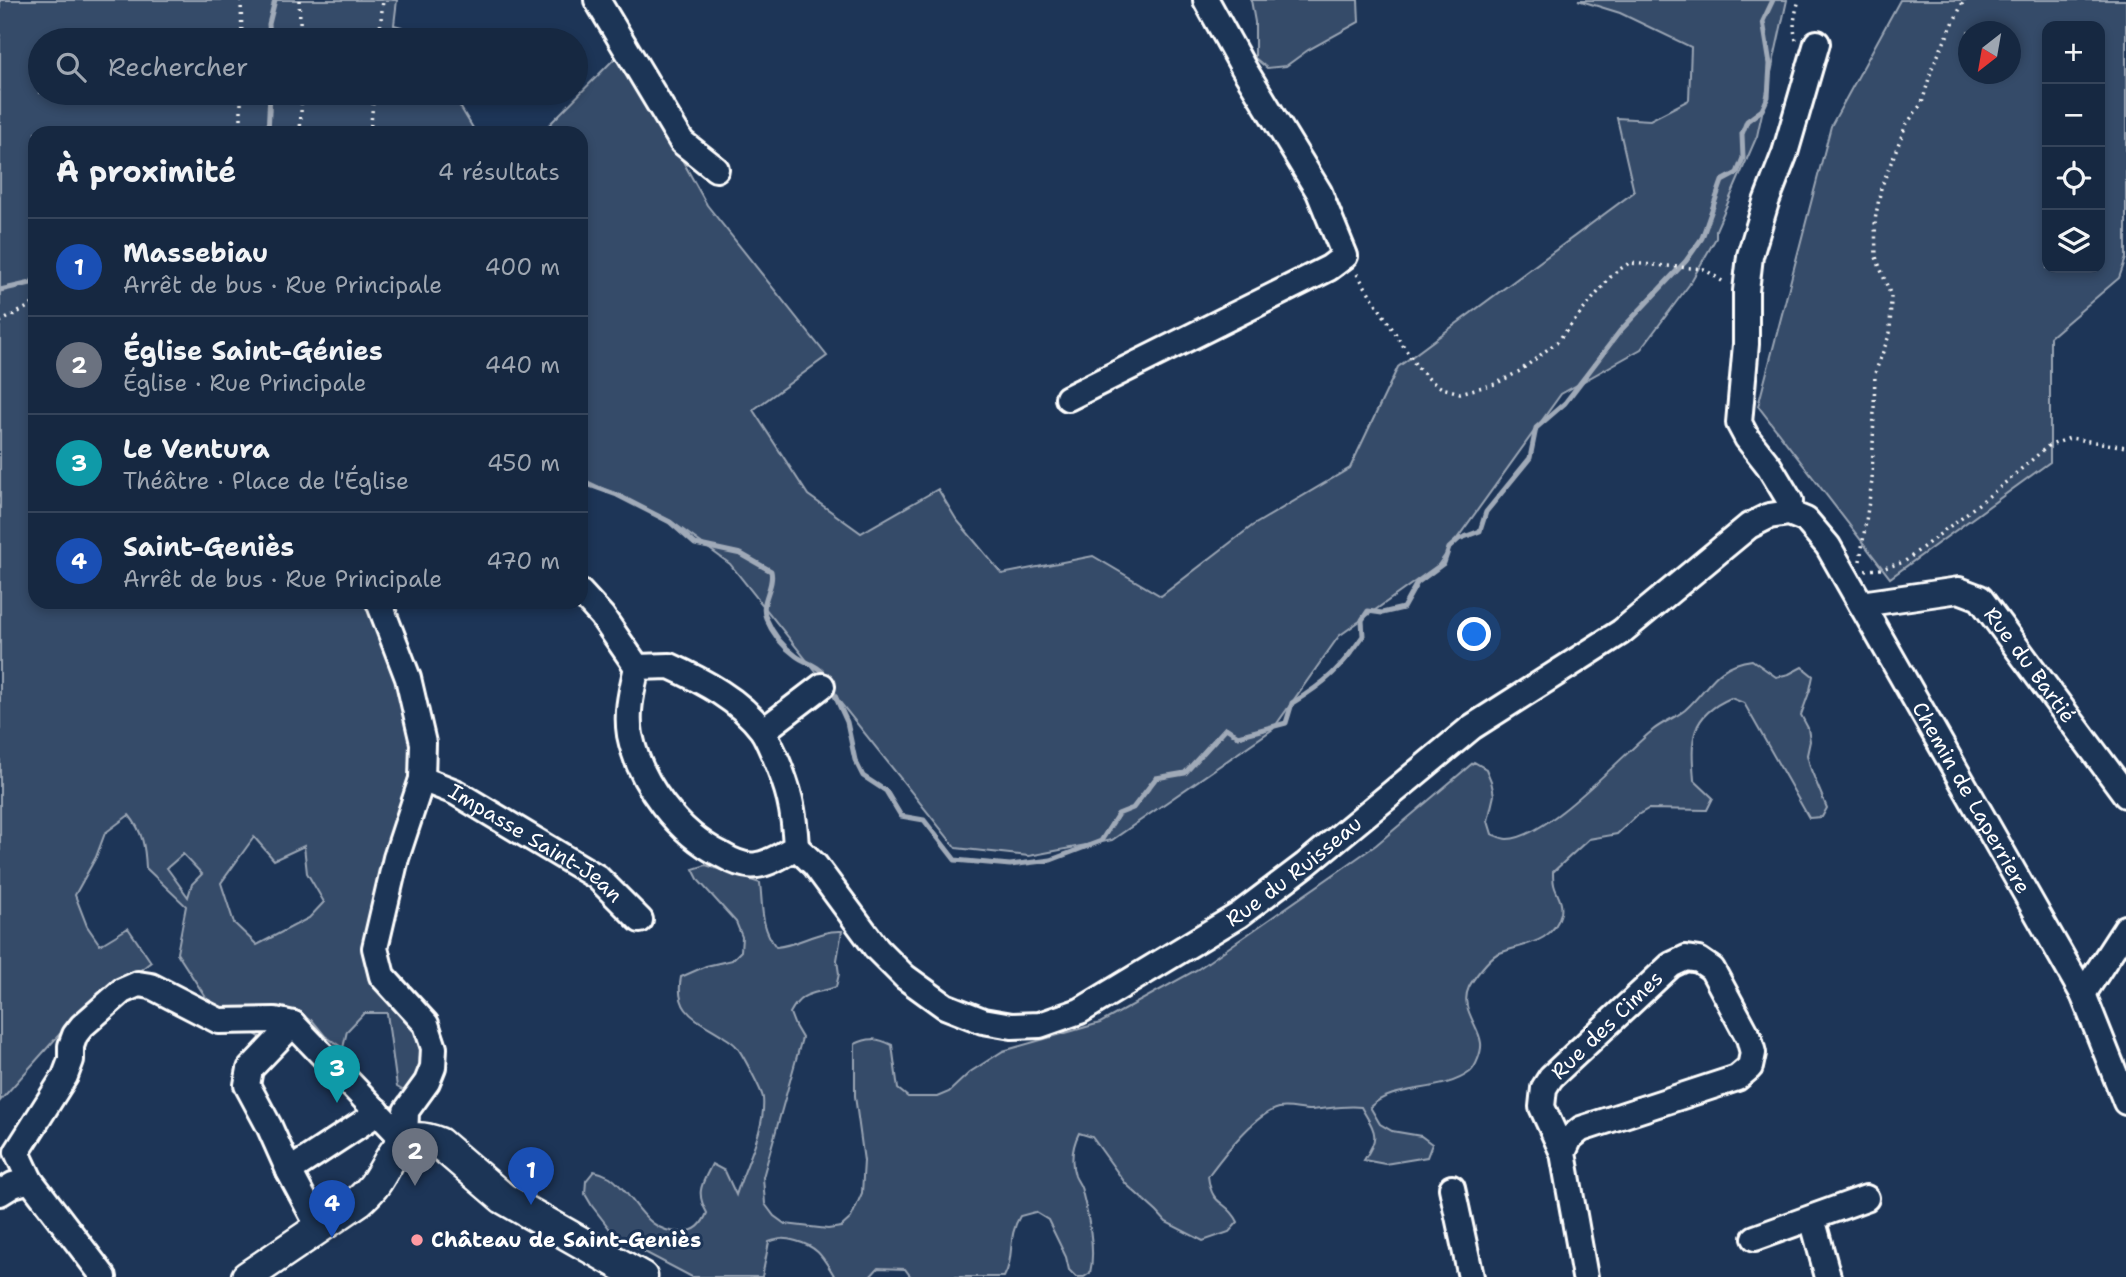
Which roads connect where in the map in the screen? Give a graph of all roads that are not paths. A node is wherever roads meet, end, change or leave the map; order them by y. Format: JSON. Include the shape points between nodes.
{"nodes":[{"id":1,"x":597,"y":0,"type":"edge"},
{"id":2,"x":1206,"y":0,"type":"edge"},
{"id":3,"x":1817,"y":43,"type":"dead end"},
{"id":4,"x":716,"y":169,"type":"dead end"},
{"id":5,"x":1068,"y":398,"type":"dead end"},
{"id":6,"x":1789,"y":513,"type":"junction"},
{"id":7,"x":588,"y":601,"type":"edge"},
{"id":8,"x":1861,"y":604,"type":"junction"},
{"id":9,"x":382,"y":609,"type":"edge"},
{"id":10,"x":638,"y":667,"type":"junction"},
{"id":11,"x":822,"y":686,"type":"dead end"},
{"id":12,"x":763,"y":731,"type":"junction"},
{"id":13,"x":422,"y":779,"type":"junction"},
{"id":14,"x":2126,"y":795,"type":"edge"},
{"id":15,"x":796,"y":847,"type":"junction"},
{"id":16,"x":640,"y":920,"type":"dead end"},
{"id":17,"x":2126,"y":928,"type":"edge"},
{"id":18,"x":2083,"y":994,"type":"junction"},
{"id":19,"x":293,"y":1024,"type":"junction"},
{"id":20,"x":2126,"y":1102,"type":"edge"},
{"id":21,"x":377,"y":1111,"type":"junction"},
{"id":22,"x":405,"y":1141,"type":"junction"},
{"id":23,"x":1563,"y":1153,"type":"junction"},
{"id":24,"x":289,"y":1171,"type":"junction"},
{"id":25,"x":30,"y":1180,"type":"junction"},
{"id":26,"x":1452,"y":1188,"type":"dead end"},
{"id":27,"x":0,"y":1193,"type":"edge"},
{"id":28,"x":1866,"y":1198,"type":"dead end"},
{"id":29,"x":1812,"y":1218,"type":"junction"},
{"id":30,"x":320,"y":1229,"type":"junction"},
{"id":31,"x":1755,"y":1238,"type":"dead end"},
{"id":32,"x":104,"y":1277,"type":"edge"},
{"id":33,"x":247,"y":1277,"type":"edge"},
{"id":34,"x":642,"y":1277,"type":"edge"},
{"id":35,"x":1471,"y":1277,"type":"edge"},
{"id":36,"x":1585,"y":1277,"type":"edge"},
{"id":37,"x":1828,"y":1277,"type":"edge"}],
"edges":[{"from":1,"to":4,"type":"street","via":[[682,142]]},
{"from":2,"to":5,"type":"street","via":[[1320,192],[1345,256]]},
{"from":3,"to":6,"type":"street","via":[[1750,256],[1746,291],[1739,423],[1790,501]]},
{"from":6,"to":8,"type":"street","name":"Chemin de Laperriere","via":[[1806,520],[1828,546]]},
{"from":6,"to":15,"type":"street","name":"Rue du Ruisseau","via":[[1749,526],[1621,632],[1472,727],[1306,865],[1238,915],[1080,1011],[1040,1025],[983,1021],[945,1006],[905,977]]},
{"from":7,"to":10,"type":"street"},
{"from":8,"to":14,"type":"street","name":"Rue du Bartié","via":[[1959,590],[1980,598]]},
{"from":8,"to":18,"type":"street","name":"Chemin de Laperriere"},
{"from":9,"to":13,"type":"street","via":[[408,678],[423,743]]},
{"from":10,"to":12,"type":"street","via":[[670,666],[701,680]]},
{"from":10,"to":15,"type":"street","via":[[628,707],[630,736],[653,790],[676,821],[704,846],[736,862],[757,865]]},
{"from":11,"to":12,"type":"street"},
{"from":12,"to":15,"type":"street","via":[[788,788]]},
{"from":13,"to":16,"type":"street","name":"Impasse Saint-Jean","via":[[455,792],[597,877]]},
{"from":13,"to":22,"type":"street","via":[[396,858],[375,948],[382,976],[426,1024],[434,1048],[427,1082],[407,1111]]},
{"from":17,"to":18,"type":"street"},
{"from":18,"to":20,"type":"street","name":"Chemin de Laperriere"},
{"from":19,"to":21,"type":"street"},
{"from":19,"to":24,"type":"street","via":[[250,1069],[247,1085]]},
{"from":19,"to":25,"type":"street","via":[[219,1021],[150,986],[138,984],[122,991],[75,1035],[65,1076],[17,1152]]},
{"from":21,"to":22,"type":"street"},
{"from":21,"to":24,"type":"street"},
{"from":22,"to":30,"type":"main road","via":[[360,1200]]},
{"from":22,"to":34,"type":"main road","via":[[415,1138],[439,1143],[503,1198]]},
{"from":23,"to":23,"type":"street","name":"Rue des Cimes","via":[[1542,1107],[1544,1088],[1551,1077],[1671,965],[1686,958],[1699,960],[1712,970],[1749,1038],[1750,1067],[1737,1078],[1581,1129]]},
{"from":23,"to":36,"type":"street","name":"Rue des Cimes"},
{"from":24,"to":30,"type":"street"},
{"from":25,"to":27,"type":"street"},
{"from":25,"to":32,"type":"street"},
{"from":26,"to":35,"type":"street"},
{"from":28,"to":29,"type":"street"},
{"from":29,"to":31,"type":"street"},
{"from":29,"to":37,"type":"street"},
{"from":30,"to":33,"type":"main road"}]}
